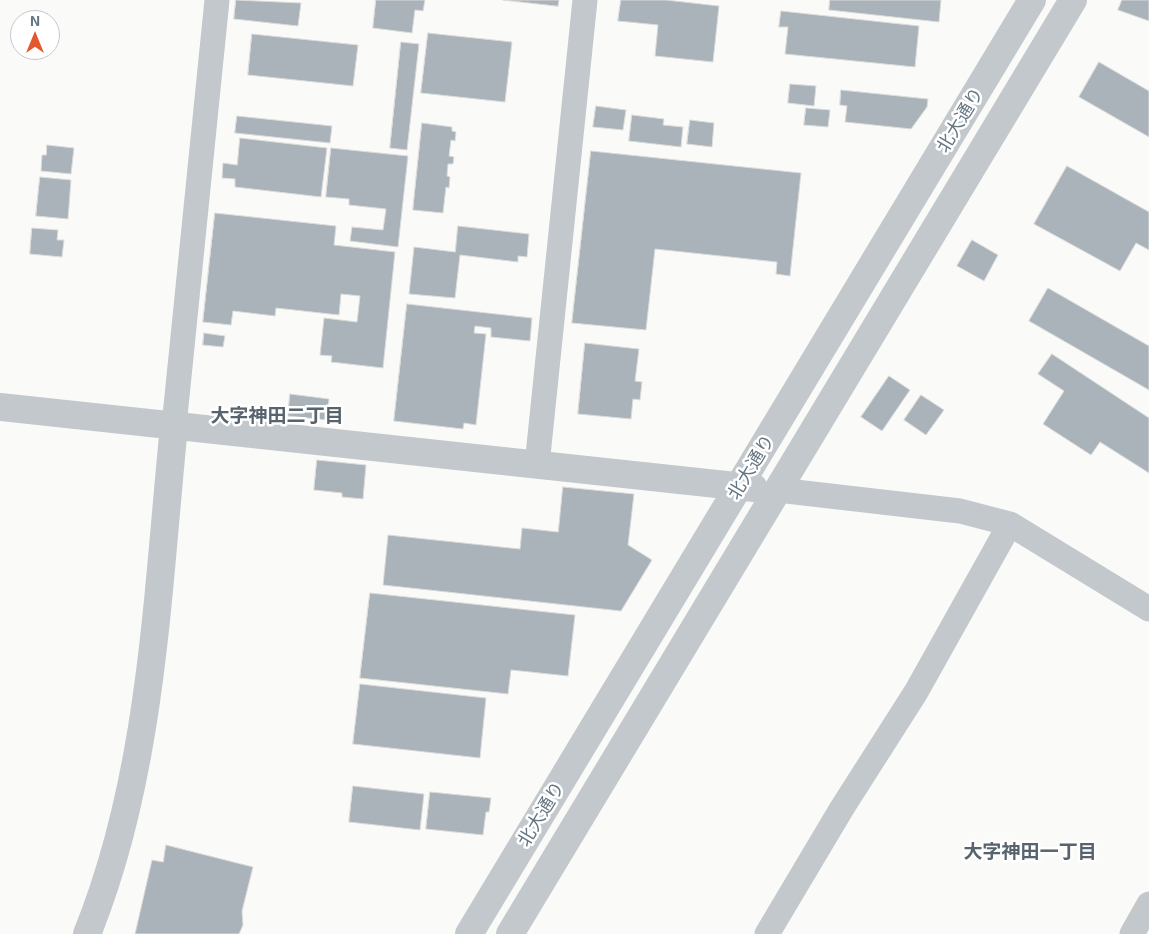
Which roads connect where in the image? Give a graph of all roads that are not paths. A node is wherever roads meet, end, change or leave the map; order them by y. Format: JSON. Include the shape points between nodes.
{"nodes":[{"id":1,"x":217,"y":0,"type":"edge"},
{"id":2,"x":585,"y":0,"type":"edge"},
{"id":3,"x":1032,"y":0,"type":"edge"},
{"id":4,"x":1073,"y":0,"type":"edge"},
{"id":5,"x":0,"y":407,"type":"edge"},
{"id":6,"x":174,"y":426,"type":"junction"},
{"id":7,"x":537,"y":465,"type":"junction"},
{"id":8,"x":739,"y":486,"type":"junction"},
{"id":9,"x":778,"y":490,"type":"junction"},
{"id":10,"x":1010,"y":524,"type":"junction"},
{"id":11,"x":1149,"y":609,"type":"edge"},
{"id":12,"x":87,"y":934,"type":"edge"},
{"id":13,"x":469,"y":934,"type":"edge"},
{"id":14,"x":510,"y":934,"type":"edge"},
{"id":15,"x":767,"y":934,"type":"edge"}],
"edges":[{"from":1,"to":6,"type":"street"},
{"from":2,"to":7,"type":"street"},
{"from":3,"to":8,"type":"street","name":"北大通り"},
{"from":4,"to":9,"type":"street"},
{"from":5,"to":6,"type":"street"},
{"from":6,"to":7,"type":"street"},
{"from":6,"to":12,"type":"street","via":[[137,756],[116,844]]},
{"from":7,"to":8,"type":"street"},
{"from":8,"to":9,"type":"street"},
{"from":8,"to":13,"type":"street","name":"北大通り"},
{"from":9,"to":10,"type":"street","via":[[960,511]]},
{"from":9,"to":14,"type":"street"},
{"from":10,"to":11,"type":"street"},
{"from":10,"to":15,"type":"street","via":[[916,692]]}]}
